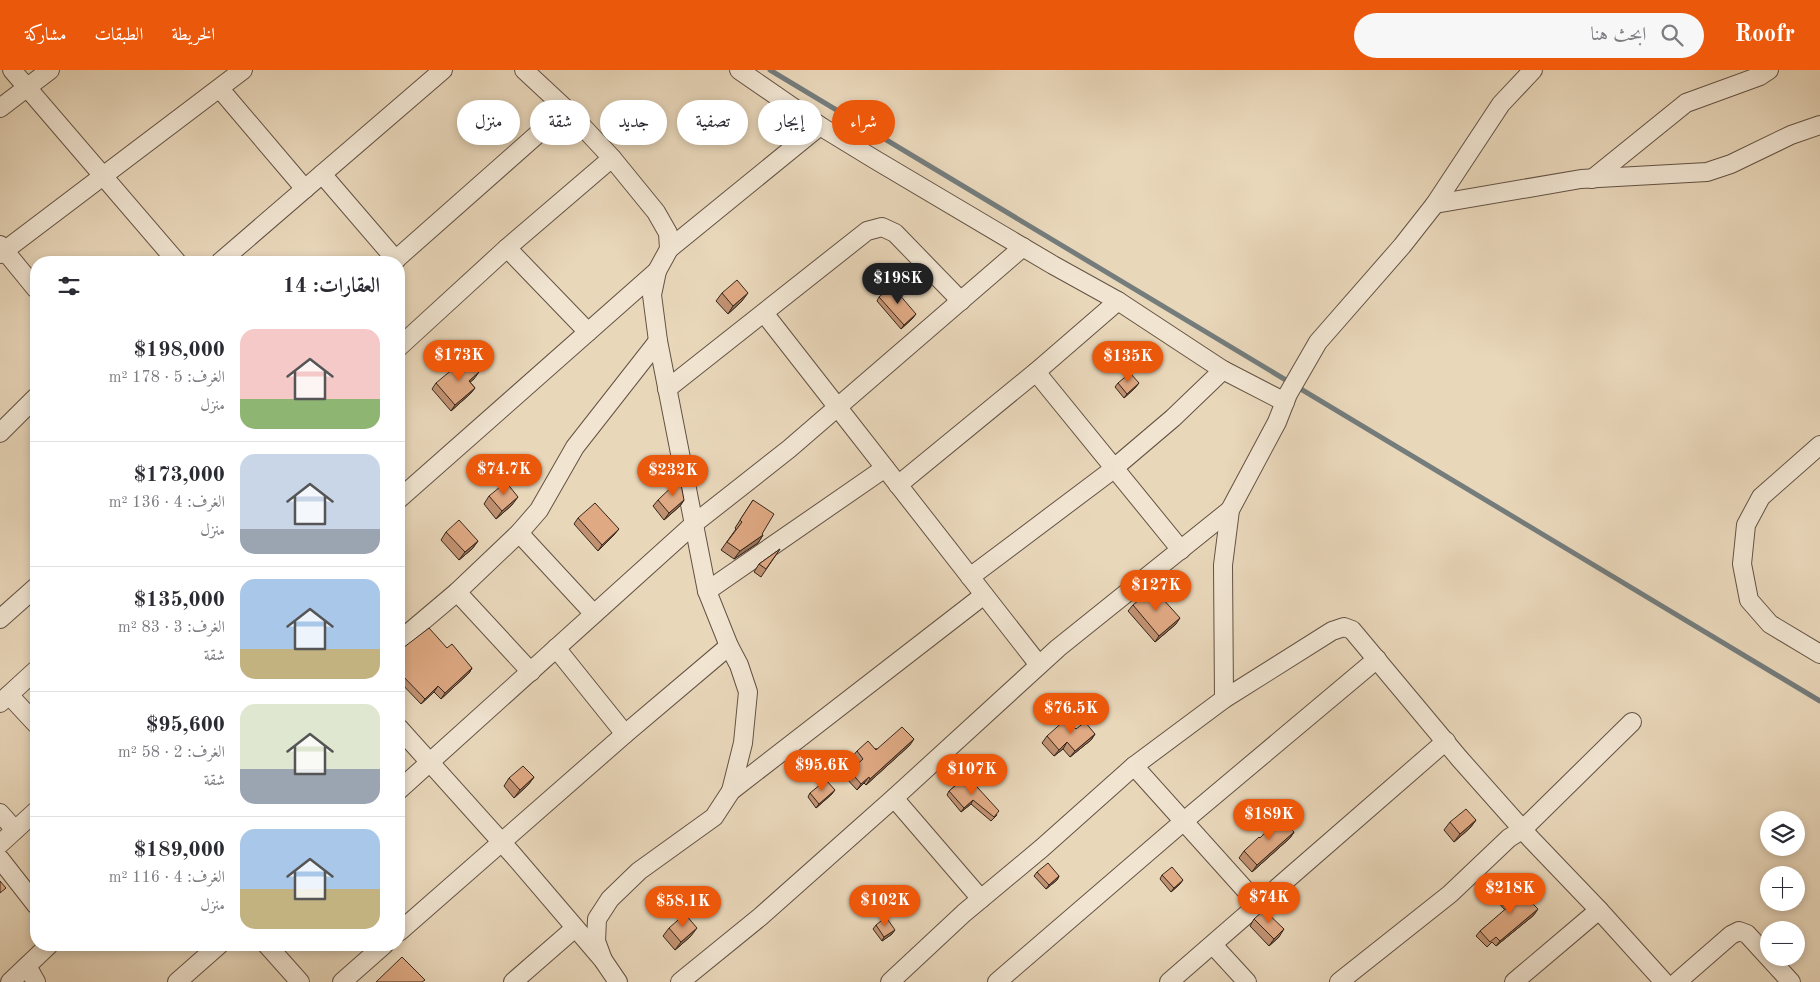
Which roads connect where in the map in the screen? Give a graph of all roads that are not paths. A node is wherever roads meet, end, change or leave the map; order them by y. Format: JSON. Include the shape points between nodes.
{"nodes":[{"id":1,"x":12,"y":70,"type":"edge"},
{"id":2,"x":50,"y":70,"type":"edge"},
{"id":3,"x":243,"y":70,"type":"edge"},
{"id":4,"x":443,"y":70,"type":"edge"},
{"id":5,"x":524,"y":70,"type":"edge"},
{"id":6,"x":739,"y":70,"type":"edge"},
{"id":7,"x":1533,"y":70,"type":"edge"},
{"id":8,"x":1769,"y":70,"type":"edge"},
{"id":9,"x":27,"y":87,"type":"junction"},
{"id":10,"x":220,"y":88,"type":"junction"},
{"id":11,"x":556,"y":100,"type":"edge"},
{"id":12,"x":782,"y":100,"type":"edge"},
{"id":13,"x":0,"y":108,"type":"edge"},
{"id":14,"x":1820,"y":125,"type":"edge"},
{"id":15,"x":822,"y":127,"type":"edge"},
{"id":16,"x":590,"y":135,"type":"edge"},
{"id":17,"x":530,"y":141,"type":"edge"},
{"id":18,"x":797,"y":145,"type":"edge"},
{"id":19,"x":612,"y":158,"type":"junction"},
{"id":20,"x":322,"y":174,"type":"junction"},
{"id":21,"x":102,"y":175,"type":"junction"},
{"id":22,"x":1592,"y":179,"type":"junction"},
{"id":23,"x":305,"y":190,"type":"junction"},
{"id":24,"x":1435,"y":204,"type":"junction"},
{"id":25,"x":1024,"y":247,"type":"junction"},
{"id":26,"x":507,"y":248,"type":"junction"},
{"id":27,"x":669,"y":249,"type":"junction"},
{"id":28,"x":1,"y":250,"type":"edge"},
{"id":29,"x":172,"y":256,"type":"edge"},
{"id":30,"x":227,"y":256,"type":"edge"},
{"id":31,"x":390,"y":256,"type":"edge"},
{"id":32,"x":400,"y":256,"type":"edge"},
{"id":33,"x":657,"y":271,"type":"junction"},
{"id":34,"x":30,"y":282,"type":"edge"},
{"id":35,"x":1118,"y":301,"type":"junction"},
{"id":36,"x":961,"y":302,"type":"junction"},
{"id":37,"x":764,"y":313,"type":"junction"},
{"id":38,"x":588,"y":332,"type":"junction"},
{"id":39,"x":658,"y":341,"type":"junction"},
{"id":40,"x":405,"y":342,"type":"edge"},
{"id":41,"x":1223,"y":370,"type":"junction"},
{"id":42,"x":1036,"y":372,"type":"junction"},
{"id":43,"x":667,"y":388,"type":"junction"},
{"id":44,"x":1285,"y":402,"type":"junction"},
{"id":45,"x":30,"y":403,"type":"edge"},
{"id":46,"x":838,"y":408,"type":"junction"},
{"id":47,"x":0,"y":433,"type":"edge"},
{"id":48,"x":1820,"y":445,"type":"edge"},
{"id":49,"x":885,"y":468,"type":"junction"},
{"id":50,"x":1115,"y":468,"type":"junction"},
{"id":51,"x":898,"y":485,"type":"junction"},
{"id":52,"x":405,"y":487,"type":"edge"},
{"id":53,"x":1230,"y":510,"type":"junction"},
{"id":54,"x":695,"y":523,"type":"junction"},
{"id":55,"x":519,"y":533,"type":"junction"},
{"id":56,"x":1181,"y":550,"type":"junction"},
{"id":57,"x":970,"y":576,"type":"junction"},
{"id":58,"x":707,"y":591,"type":"junction"},
{"id":59,"x":30,"y":592,"type":"edge"},
{"id":60,"x":456,"y":592,"type":"junction"},
{"id":61,"x":984,"y":595,"type":"junction"},
{"id":62,"x":594,"y":614,"type":"junction"},
{"id":63,"x":0,"y":619,"type":"edge"},
{"id":64,"x":405,"y":636,"type":"edge"},
{"id":65,"x":729,"y":646,"type":"junction"},
{"id":66,"x":556,"y":648,"type":"junction"},
{"id":67,"x":1820,"y":654,"type":"edge"},
{"id":68,"x":1377,"y":659,"type":"junction"},
{"id":69,"x":1039,"y":665,"type":"junction"},
{"id":70,"x":531,"y":672,"type":"junction"},
{"id":71,"x":30,"y":676,"type":"edge"},
{"id":72,"x":5,"y":699,"type":"edge"},
{"id":73,"x":1224,"y":699,"type":"junction"},
{"id":74,"x":30,"y":719,"type":"edge"},
{"id":75,"x":1632,"y":722,"type":"dead end"},
{"id":76,"x":625,"y":734,"type":"junction"},
{"id":77,"x":405,"y":735,"type":"edge"},
{"id":78,"x":1446,"y":741,"type":"junction"},
{"id":79,"x":430,"y":763,"type":"junction"},
{"id":80,"x":1134,"y":766,"type":"junction"},
{"id":81,"x":405,"y":785,"type":"edge"},
{"id":82,"x":730,"y":791,"type":"junction"},
{"id":83,"x":894,"y":798,"type":"junction"},
{"id":84,"x":0,"y":813,"type":"edge"},
{"id":85,"x":30,"y":816,"type":"edge"},
{"id":86,"x":1184,"y":821,"type":"junction"},
{"id":87,"x":15,"y":830,"type":"junction"},
{"id":88,"x":1522,"y":830,"type":"junction"},
{"id":89,"x":502,"y":842,"type":"junction"},
{"id":90,"x":0,"y":844,"type":"edge"},
{"id":91,"x":0,"y":860,"type":"edge"},
{"id":92,"x":30,"y":898,"type":"edge"},
{"id":93,"x":982,"y":899,"type":"junction"},
{"id":94,"x":1258,"y":904,"type":"junction"},
{"id":95,"x":1599,"y":910,"type":"junction"},
{"id":96,"x":405,"y":927,"type":"edge"},
{"id":97,"x":576,"y":928,"type":"junction"},
{"id":98,"x":1213,"y":945,"type":"junction"},
{"id":99,"x":43,"y":951,"type":"edge"},
{"id":100,"x":212,"y":951,"type":"edge"},
{"id":101,"x":272,"y":951,"type":"edge"},
{"id":102,"x":377,"y":951,"type":"edge"},
{"id":103,"x":603,"y":960,"type":"junction"},
{"id":104,"x":27,"y":966,"type":"junction"},
{"id":105,"x":10,"y":982,"type":"edge"},
{"id":106,"x":36,"y":982,"type":"edge"},
{"id":107,"x":176,"y":982,"type":"edge"},
{"id":108,"x":300,"y":982,"type":"edge"},
{"id":109,"x":342,"y":982,"type":"edge"},
{"id":110,"x":513,"y":982,"type":"edge"},
{"id":111,"x":618,"y":982,"type":"edge"},
{"id":112,"x":680,"y":982,"type":"edge"},
{"id":113,"x":890,"y":982,"type":"edge"},
{"id":114,"x":998,"y":982,"type":"edge"},
{"id":115,"x":1169,"y":982,"type":"edge"},
{"id":116,"x":1247,"y":982,"type":"edge"},
{"id":117,"x":1339,"y":982,"type":"edge"},
{"id":118,"x":1514,"y":982,"type":"edge"},
{"id":119,"x":1664,"y":982,"type":"edge"},
{"id":120,"x":1677,"y":982,"type":"edge"},
{"id":121,"x":1791,"y":982,"type":"edge"}],
"edges":[{"from":1,"to":9,"type":"street"},
{"from":2,"to":9,"type":"street"},
{"from":3,"to":10,"type":"street"},
{"from":4,"to":20,"type":"street"},
{"from":5,"to":11,"type":"street"},
{"from":6,"to":12,"type":"street"},
{"from":7,"to":24,"type":"street","via":[[1501,104]]},
{"from":8,"to":22,"type":"street","via":[[1686,104]]},
{"from":9,"to":13,"type":"street"},
{"from":9,"to":21,"type":"street"},
{"from":10,"to":21,"type":"street"},
{"from":10,"to":23,"type":"street"},
{"from":14,"to":22,"type":"street","via":[[1707,172]]},
{"from":15,"to":25,"type":"street"},
{"from":16,"to":19,"type":"street"},
{"from":17,"to":32,"type":"street"},
{"from":18,"to":27,"type":"street"},
{"from":19,"to":26,"type":"street"},
{"from":19,"to":27,"type":"street","via":[[656,212],[668,233]]},
{"from":20,"to":23,"type":"street"},
{"from":20,"to":31,"type":"street"},
{"from":21,"to":28,"type":"street"},
{"from":21,"to":29,"type":"street"},
{"from":22,"to":24,"type":"street"},
{"from":23,"to":30,"type":"street"},
{"from":24,"to":44,"type":"street","via":[[1318,342]]},
{"from":25,"to":35,"type":"street"},
{"from":25,"to":36,"type":"street"},
{"from":26,"to":38,"type":"street"},
{"from":26,"to":40,"type":"street"},
{"from":27,"to":33,"type":"street"},
{"from":28,"to":34,"type":"street"},
{"from":33,"to":38,"type":"street"},
{"from":33,"to":39,"type":"street","via":[[652,295]]},
{"from":35,"to":41,"type":"street"},
{"from":35,"to":42,"type":"street"},
{"from":36,"to":37,"type":"street","via":[[895,233],[882,227],[867,231]]},
{"from":36,"to":46,"type":"street"},
{"from":37,"to":43,"type":"street"},
{"from":37,"to":46,"type":"street"},
{"from":38,"to":52,"type":"street"},
{"from":39,"to":43,"type":"street"},
{"from":39,"to":55,"type":"street","via":[[575,447],[539,510]]},
{"from":41,"to":44,"type":"street"},
{"from":41,"to":50,"type":"street"},
{"from":42,"to":50,"type":"street"},
{"from":42,"to":51,"type":"street"},
{"from":43,"to":54,"type":"street"},
{"from":44,"to":53,"type":"street"},
{"from":45,"to":47,"type":"street"},
{"from":46,"to":49,"type":"street"},
{"from":46,"to":54,"type":"street"},
{"from":48,"to":67,"type":"street","via":[[1761,497],[1746,525],[1742,564],[1749,600],[1770,624]]},
{"from":49,"to":51,"type":"street"},
{"from":49,"to":58,"type":"street"},
{"from":50,"to":56,"type":"street"},
{"from":50,"to":57,"type":"street"},
{"from":51,"to":57,"type":"street"},
{"from":53,"to":56,"type":"street"},
{"from":53,"to":73,"type":"street","via":[[1223,565]]},
{"from":54,"to":58,"type":"street"},
{"from":54,"to":62,"type":"street"},
{"from":55,"to":60,"type":"street"},
{"from":55,"to":62,"type":"street"},
{"from":56,"to":69,"type":"street"},
{"from":57,"to":61,"type":"street"},
{"from":58,"to":65,"type":"street"},
{"from":59,"to":63,"type":"street"},
{"from":60,"to":64,"type":"street"},
{"from":60,"to":70,"type":"street"},
{"from":61,"to":69,"type":"street"},
{"from":61,"to":82,"type":"street"},
{"from":62,"to":66,"type":"street"},
{"from":65,"to":76,"type":"street"},
{"from":65,"to":82,"type":"street","via":[[748,692],[743,743]]},
{"from":66,"to":70,"type":"street"},
{"from":66,"to":76,"type":"street"},
{"from":68,"to":73,"type":"street","via":[[1352,630],[1344,627],[1332,631]]},
{"from":68,"to":78,"type":"street"},
{"from":68,"to":86,"type":"street"},
{"from":69,"to":83,"type":"street"},
{"from":70,"to":79,"type":"street"},
{"from":71,"to":72,"type":"street"},
{"from":72,"to":74,"type":"street"},
{"from":73,"to":80,"type":"street"},
{"from":75,"to":88,"type":"street"},
{"from":76,"to":89,"type":"street"},
{"from":77,"to":79,"type":"street"},
{"from":78,"to":88,"type":"street"},
{"from":78,"to":94,"type":"street"},
{"from":79,"to":81,"type":"street"},
{"from":79,"to":89,"type":"street"},
{"from":80,"to":86,"type":"street"},
{"from":80,"to":93,"type":"street"},
{"from":82,"to":103,"type":"street","via":[[714,817],[639,871],[610,899],[597,919],[596,941]]},
{"from":83,"to":93,"type":"street"},
{"from":83,"to":112,"type":"street","via":[[760,917]]},
{"from":84,"to":87,"type":"street"},
{"from":85,"to":87,"type":"street"},
{"from":86,"to":94,"type":"street"},
{"from":86,"to":114,"type":"street"},
{"from":87,"to":90,"type":"street"},
{"from":88,"to":95,"type":"street"},
{"from":88,"to":117,"type":"street","via":[[1509,838],[1450,894]]},
{"from":89,"to":96,"type":"street"},
{"from":89,"to":97,"type":"street"},
{"from":91,"to":92,"type":"street"},
{"from":93,"to":113,"type":"street"},
{"from":94,"to":98,"type":"street"},
{"from":95,"to":118,"type":"street"},
{"from":95,"to":119,"type":"street"},
{"from":97,"to":103,"type":"street"},
{"from":97,"to":110,"type":"street"},
{"from":98,"to":115,"type":"street"},
{"from":98,"to":116,"type":"street"},
{"from":99,"to":104,"type":"street"},
{"from":100,"to":107,"type":"street"},
{"from":101,"to":108,"type":"street"},
{"from":102,"to":109,"type":"street"},
{"from":103,"to":111,"type":"street"},
{"from":104,"to":105,"type":"street"},
{"from":104,"to":106,"type":"street"},
{"from":120,"to":121,"type":"street","via":[[1739,931],[1747,934]]}]}
